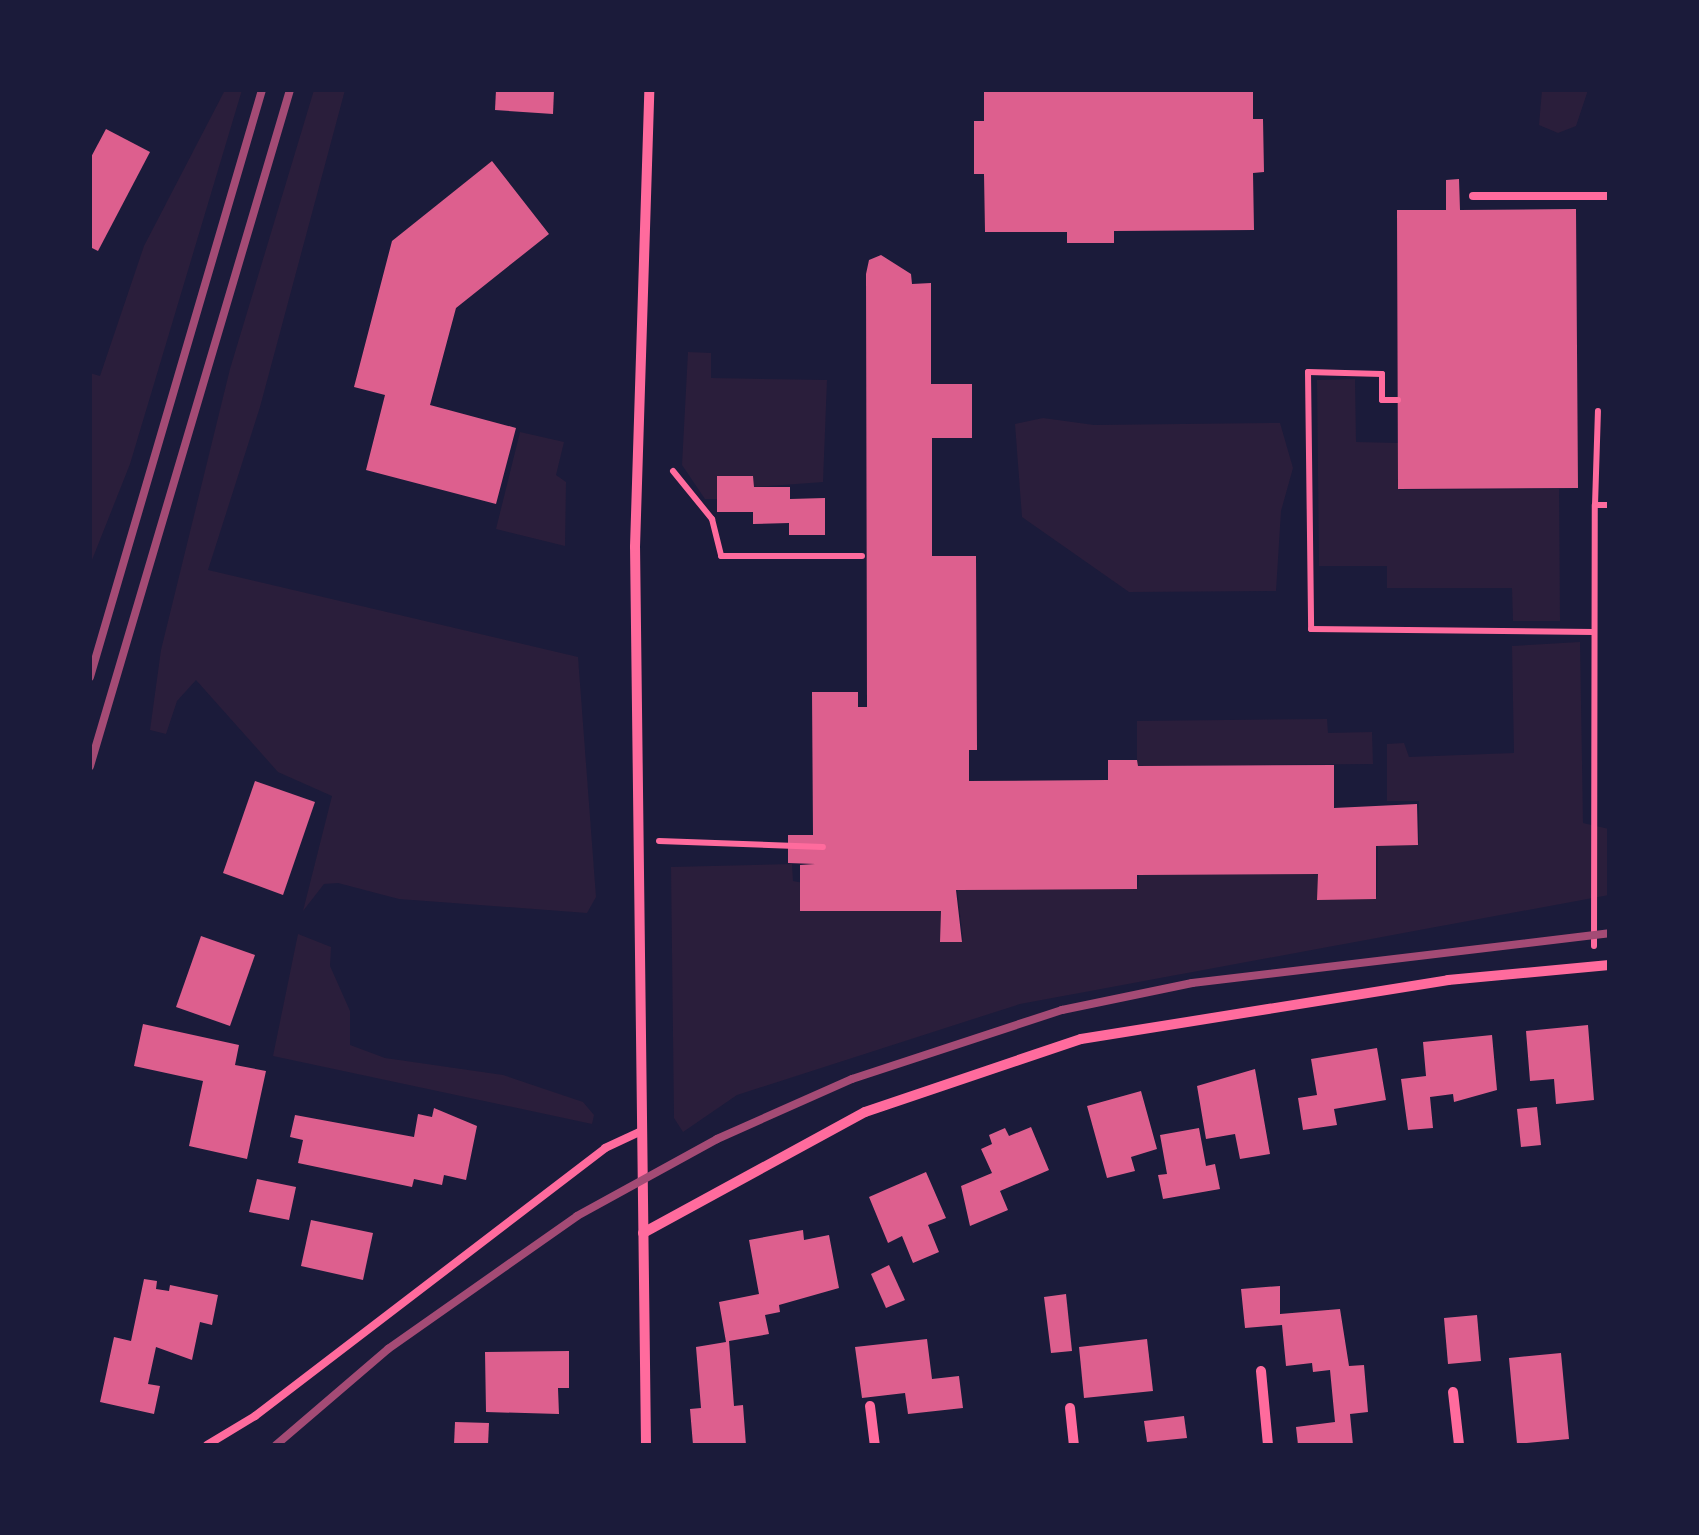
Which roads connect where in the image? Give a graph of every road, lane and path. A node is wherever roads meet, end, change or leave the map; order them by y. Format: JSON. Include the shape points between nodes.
{"nodes":[{"id":1,"x":649,"y":90,"type":"edge"},
{"id":2,"x":1473,"y":196,"type":"dead end"},
{"id":3,"x":1609,"y":196,"type":"edge"},
{"id":4,"x":1398,"y":400,"type":"dead end"},
{"id":5,"x":1598,"y":410,"type":"dead end"},
{"id":6,"x":674,"y":470,"type":"dead end"},
{"id":7,"x":1595,"y":505,"type":"junction"},
{"id":8,"x":1609,"y":505,"type":"edge"},
{"id":9,"x":862,"y":556,"type":"dead end"},
{"id":10,"x":1594,"y":632,"type":"junction"},
{"id":11,"x":638,"y":842,"type":"junction"},
{"id":12,"x":823,"y":847,"type":"dead end"},
{"id":13,"x":1594,"y":947,"type":"dead end"},
{"id":14,"x":1609,"y":964,"type":"edge"},
{"id":15,"x":641,"y":1131,"type":"junction"},
{"id":16,"x":643,"y":1233,"type":"junction"},
{"id":17,"x":1261,"y":1371,"type":"dead end"},
{"id":18,"x":1454,"y":1392,"type":"dead end"},
{"id":19,"x":870,"y":1406,"type":"dead end"},
{"id":20,"x":1070,"y":1408,"type":"dead end"},
{"id":21,"x":207,"y":1445,"type":"edge"},
{"id":22,"x":646,"y":1445,"type":"edge"},
{"id":23,"x":875,"y":1445,"type":"edge"},
{"id":24,"x":1074,"y":1445,"type":"edge"},
{"id":25,"x":1268,"y":1445,"type":"edge"},
{"id":26,"x":1459,"y":1445,"type":"edge"}],
"edges":[{"from":1,"to":11,"type":"street","via":[[638,358]]},
{"from":2,"to":3,"type":"lane"},
{"from":4,"to":10,"type":"path","via":[[1382,400],[1382,374],[1308,372],[1312,629]]},
{"from":5,"to":7,"type":"path"},
{"from":6,"to":9,"type":"path","via":[[712,519],[721,556]]},
{"from":7,"to":8,"type":"path"},
{"from":7,"to":10,"type":"path"},
{"from":10,"to":13,"type":"path"},
{"from":11,"to":12,"type":"path"},
{"from":11,"to":15,"type":"street"},
{"from":14,"to":16,"type":"street","via":[[1448,980],[1081,1039],[865,1112]]},
{"from":15,"to":16,"type":"street"},
{"from":15,"to":21,"type":"lane","via":[[606,1148],[255,1416]]},
{"from":16,"to":22,"type":"street"},
{"from":17,"to":25,"type":"street"},
{"from":18,"to":26,"type":"street"},
{"from":19,"to":23,"type":"street"},
{"from":20,"to":24,"type":"street"}]}
